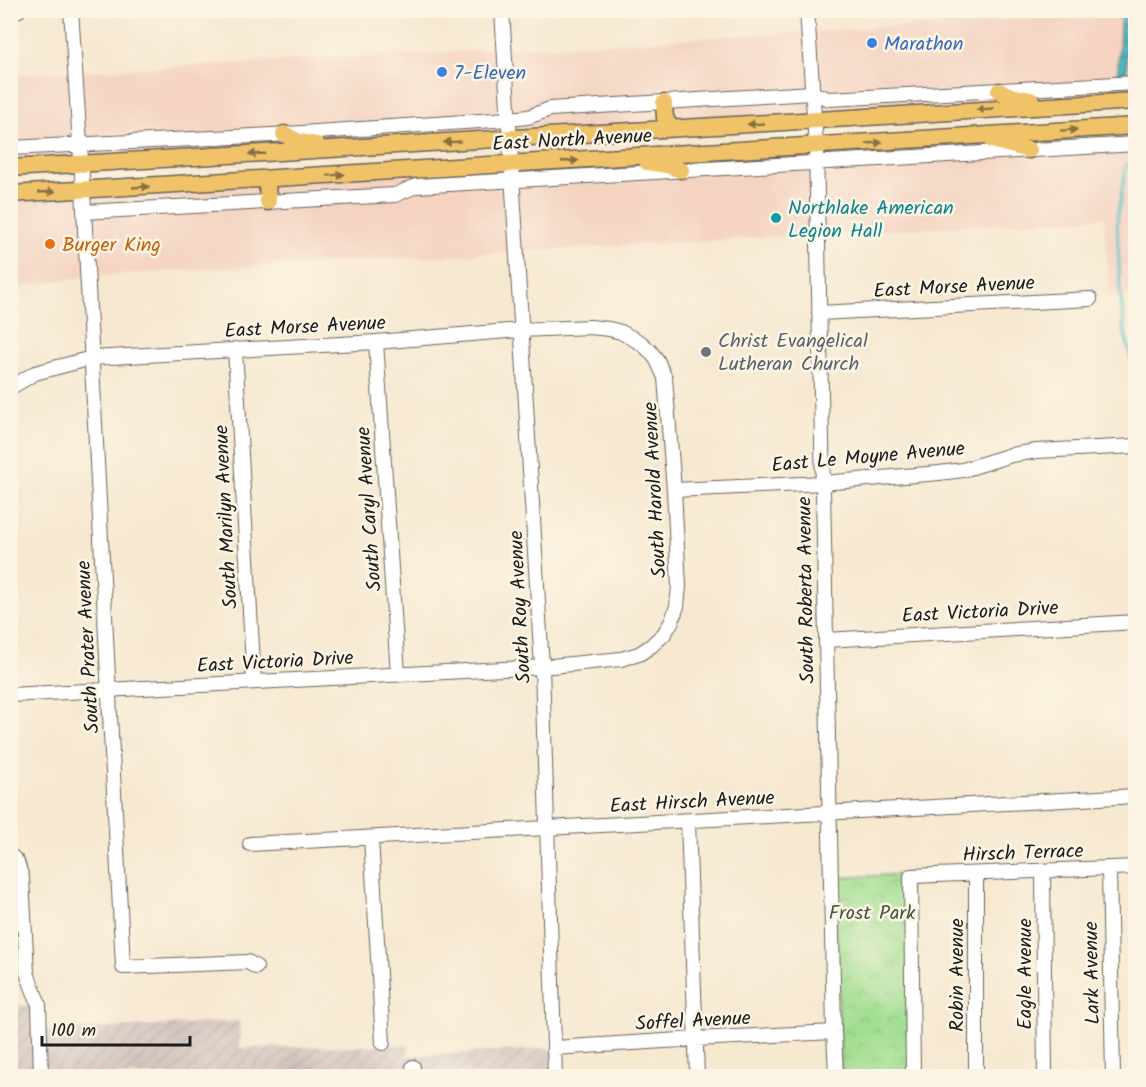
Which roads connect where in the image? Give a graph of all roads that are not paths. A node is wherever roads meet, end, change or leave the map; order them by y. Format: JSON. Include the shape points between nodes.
{"nodes":[{"id":1,"x":19,"y":10,"type":"edge"},
{"id":2,"x":71,"y":10,"type":"edge"},
{"id":3,"x":502,"y":10,"type":"edge"},
{"id":4,"x":807,"y":10,"type":"edge"},
{"id":5,"x":10,"y":11,"type":"edge"},
{"id":6,"x":1136,"y":83,"type":"edge"},
{"id":7,"x":999,"y":91,"type":"junction"},
{"id":8,"x":812,"y":93,"type":"junction"},
{"id":9,"x":1136,"y":101,"type":"edge"},
{"id":10,"x":664,"y":103,"type":"junction"},
{"id":11,"x":1056,"y":105,"type":"junction"},
{"id":12,"x":509,"y":119,"type":"junction"},
{"id":13,"x":814,"y":120,"type":"junction"},
{"id":14,"x":1136,"y":126,"type":"edge"},
{"id":15,"x":671,"y":128,"type":"junction"},
{"id":16,"x":284,"y":134,"type":"junction"},
{"id":17,"x":976,"y":136,"type":"junction"},
{"id":18,"x":510,"y":138,"type":"junction"},
{"id":19,"x":1136,"y":144,"type":"edge"},
{"id":20,"x":80,"y":146,"type":"junction"},
{"id":21,"x":10,"y":148,"type":"edge"},
{"id":22,"x":336,"y":149,"type":"junction"},
{"id":23,"x":1029,"y":150,"type":"junction"},
{"id":24,"x":816,"y":154,"type":"junction"},
{"id":25,"x":623,"y":158,"type":"junction"},
{"id":26,"x":81,"y":164,"type":"junction"},
{"id":27,"x":10,"y":168,"type":"edge"},
{"id":28,"x":681,"y":170,"type":"junction"},
{"id":29,"x":513,"y":172,"type":"junction"},
{"id":30,"x":267,"y":179,"type":"junction"},
{"id":31,"x":83,"y":190,"type":"junction"},
{"id":32,"x":10,"y":194,"type":"edge"},
{"id":33,"x":268,"y":202,"type":"junction"},
{"id":34,"x":84,"y":212,"type":"junction"},
{"id":35,"x":1090,"y":299,"type":"dead end"},
{"id":36,"x":819,"y":313,"type":"junction"},
{"id":37,"x":521,"y":330,"type":"junction"},
{"id":38,"x":376,"y":342,"type":"junction"},
{"id":39,"x":235,"y":349,"type":"junction"},
{"id":40,"x":92,"y":358,"type":"junction"},
{"id":41,"x":10,"y":388,"type":"edge"},
{"id":42,"x":1136,"y":446,"type":"edge"},
{"id":43,"x":823,"y":483,"type":"junction"},
{"id":44,"x":674,"y":490,"type":"junction"},
{"id":45,"x":1136,"y":622,"type":"edge"},
{"id":46,"x":826,"y":640,"type":"junction"},
{"id":47,"x":542,"y":666,"type":"junction"},
{"id":48,"x":398,"y":674,"type":"junction"},
{"id":49,"x":254,"y":682,"type":"junction"},
{"id":50,"x":109,"y":690,"type":"junction"},
{"id":51,"x":10,"y":695,"type":"edge"},
{"id":52,"x":1136,"y":796,"type":"edge"},
{"id":53,"x":829,"y":813,"type":"junction"},
{"id":54,"x":688,"y":821,"type":"junction"},
{"id":55,"x":548,"y":829,"type":"junction"},
{"id":56,"x":371,"y":838,"type":"junction"},
{"id":57,"x":250,"y":844,"type":"dead end"},
{"id":58,"x":11,"y":856,"type":"edge"},
{"id":59,"x":1136,"y":867,"type":"edge"},
{"id":60,"x":1109,"y":868,"type":"junction"},
{"id":61,"x":1043,"y":871,"type":"junction"},
{"id":62,"x":976,"y":874,"type":"junction"},
{"id":63,"x":256,"y":967,"type":"dead end"},
{"id":64,"x":834,"y":1032,"type":"junction"},
{"id":65,"x":696,"y":1039,"type":"junction"},
{"id":66,"x":383,"y":1043,"type":"dead end"},
{"id":67,"x":554,"y":1048,"type":"junction"},
{"id":68,"x":41,"y":1077,"type":"edge"},
{"id":69,"x":555,"y":1077,"type":"edge"},
{"id":70,"x":697,"y":1077,"type":"edge"},
{"id":71,"x":836,"y":1077,"type":"edge"},
{"id":72,"x":913,"y":1077,"type":"edge"},
{"id":73,"x":976,"y":1077,"type":"edge"},
{"id":74,"x":1045,"y":1077,"type":"edge"},
{"id":75,"x":1113,"y":1077,"type":"edge"}],
"edges":[{"from":1,"to":5,"type":"street"},
{"from":2,"to":20,"type":"street","name":"South Prater Avenue"},
{"from":3,"to":12,"type":"street","name":"South Roy Avenue"},
{"from":4,"to":8,"type":"street","name":"South Roberta Avenue"},
{"from":6,"to":7,"type":"street"},
{"from":7,"to":8,"type":"street","via":[[829,99]]},
{"from":7,"to":11,"type":"main road"},
{"from":8,"to":10,"type":"street","name":"East North Avenue"},
{"from":8,"to":13,"type":"street","name":"South Roberta Avenue"},
{"from":9,"to":11,"type":"main road","name":"East North Avenue"},
{"from":10,"to":12,"type":"street","name":"East North Avenue","via":[[550,109]]},
{"from":10,"to":15,"type":"main road","via":[[665,118]]},
{"from":11,"to":13,"type":"main road","name":"East North Avenue","one_way":true},
{"from":12,"to":16,"type":"street","name":"East North Avenue"},
{"from":12,"to":18,"type":"street","name":"South Roy Avenue"},
{"from":13,"to":15,"type":"main road","name":"East North Avenue","one_way":true},
{"from":13,"to":24,"type":"street","name":"South Roberta Avenue"},
{"from":17,"to":14,"type":"main road","name":"East North Avenue","one_way":true},
{"from":15,"to":18,"type":"main road","name":"East North Avenue"},
{"from":16,"to":20,"type":"street","name":"East North Avenue"},
{"from":16,"to":22,"type":"main road","via":[[297,141]]},
{"from":17,"to":23,"type":"main road"},
{"from":24,"to":17,"type":"main road","name":"East North Avenue","one_way":true},
{"from":18,"to":22,"type":"main road","name":"East North Avenue","one_way":true},
{"from":18,"to":29,"type":"street","name":"South Roy Avenue"},
{"from":19,"to":23,"type":"street","name":"East North Avenue"},
{"from":20,"to":21,"type":"street","name":"East North Avenue"},
{"from":20,"to":26,"type":"street","name":"South Prater Avenue"},
{"from":22,"to":26,"type":"main road","name":"East North Avenue","one_way":true},
{"from":23,"to":24,"type":"street","name":"East North Avenue"},
{"from":24,"to":25,"type":"main road","name":"East North Avenue"},
{"from":24,"to":28,"type":"street","name":"East North Avenue"},
{"from":24,"to":36,"type":"street","name":"South Roberta Avenue"},
{"from":25,"to":28,"type":"main road"},
{"from":29,"to":25,"type":"main road","name":"East North Avenue","one_way":true},
{"from":26,"to":27,"type":"main road","name":"East North Avenue"},
{"from":26,"to":31,"type":"street","name":"South Prater Avenue"},
{"from":28,"to":29,"type":"street","name":"East North Avenue"},
{"from":30,"to":29,"type":"main road","name":"East North Avenue","one_way":true},
{"from":29,"to":33,"type":"street","name":"East North Avenue","via":[[416,186],[395,195]]},
{"from":29,"to":37,"type":"street","name":"South Roy Avenue"},
{"from":31,"to":30,"type":"main road","name":"East North Avenue","one_way":true},
{"from":30,"to":33,"type":"main road"},
{"from":32,"to":31,"type":"main road","name":"East North Avenue","one_way":true},
{"from":31,"to":34,"type":"street","name":"South Prater Avenue"},
{"from":33,"to":34,"type":"street","name":"East North Avenue"},
{"from":34,"to":40,"type":"street","name":"South Prater Avenue"},
{"from":35,"to":36,"type":"street","name":"East Morse Avenue"},
{"from":36,"to":43,"type":"street","name":"South Roberta Avenue"},
{"from":37,"to":38,"type":"street","name":"East Morse Avenue"},
{"from":37,"to":44,"type":"street","name":"South Harold Avenue","via":[[609,329],[632,337],[650,351],[667,385]]},
{"from":37,"to":47,"type":"street","name":"South Roy Avenue"},
{"from":38,"to":39,"type":"street","name":"East Morse Avenue"},
{"from":38,"to":48,"type":"street","name":"South Caryl Avenue"},
{"from":39,"to":40,"type":"street","name":"East Morse Avenue"},
{"from":39,"to":49,"type":"street","name":"South Marilyn Avenue"},
{"from":40,"to":41,"type":"street","name":"East Morse Avenue","via":[[34,373]]},
{"from":40,"to":50,"type":"street","name":"South Prater Avenue"},
{"from":42,"to":43,"type":"street","name":"East Le Moyne Avenue","via":[[1036,451],[963,470]]},
{"from":43,"to":44,"type":"street","name":"East Le Moyne Avenue"},
{"from":43,"to":46,"type":"street","name":"South Roberta Avenue"},
{"from":44,"to":47,"type":"street","name":"South Harold Avenue","via":[[679,586],[677,606],[664,634],[639,654],[621,659]]},
{"from":45,"to":46,"type":"street","name":"East Victoria Drive"},
{"from":46,"to":53,"type":"street","name":"South Roberta Avenue"},
{"from":47,"to":48,"type":"street","name":"East Victoria Drive"},
{"from":47,"to":55,"type":"street","name":"South Roy Avenue"},
{"from":48,"to":49,"type":"street","name":"East Victoria Drive"},
{"from":49,"to":50,"type":"street","name":"East Victoria Drive"},
{"from":50,"to":51,"type":"street","name":"East Victoria Drive"},
{"from":50,"to":63,"type":"street","name":"South Prater Avenue","via":[[123,968],[248,962]]},
{"from":52,"to":53,"type":"street","name":"East Hirsch Avenue"},
{"from":53,"to":54,"type":"street","name":"East Hirsch Avenue"},
{"from":53,"to":64,"type":"street","name":"South Roberta Avenue"},
{"from":54,"to":55,"type":"street","name":"East Hirsch Avenue"},
{"from":54,"to":65,"type":"street"},
{"from":55,"to":56,"type":"street","name":"East Hirsch Avenue"},
{"from":55,"to":67,"type":"street","name":"South Roy Avenue"},
{"from":56,"to":57,"type":"street","name":"East Hirsch Avenue"},
{"from":56,"to":66,"type":"street"},
{"from":58,"to":68,"type":"street","via":[[22,878],[27,973],[39,1005]]},
{"from":59,"to":60,"type":"street","name":"Hirsch Terrace"},
{"from":60,"to":61,"type":"street","name":"Hirsch Terrace"},
{"from":60,"to":75,"type":"street","name":"Lark Avenue"},
{"from":61,"to":62,"type":"street","name":"Hirsch Terrace"},
{"from":61,"to":74,"type":"street","name":"Eagle Avenue"},
{"from":62,"to":72,"type":"street","name":"Hirsch Terrace","via":[[911,876]]},
{"from":62,"to":73,"type":"street","name":"Robin Avenue"},
{"from":64,"to":65,"type":"street","name":"Soffel Avenue"},
{"from":64,"to":71,"type":"street","name":"South Roberta Avenue"},
{"from":65,"to":67,"type":"street","name":"Soffel Avenue"},
{"from":65,"to":70,"type":"street"},
{"from":67,"to":69,"type":"street","name":"South Roy Avenue"}]}
